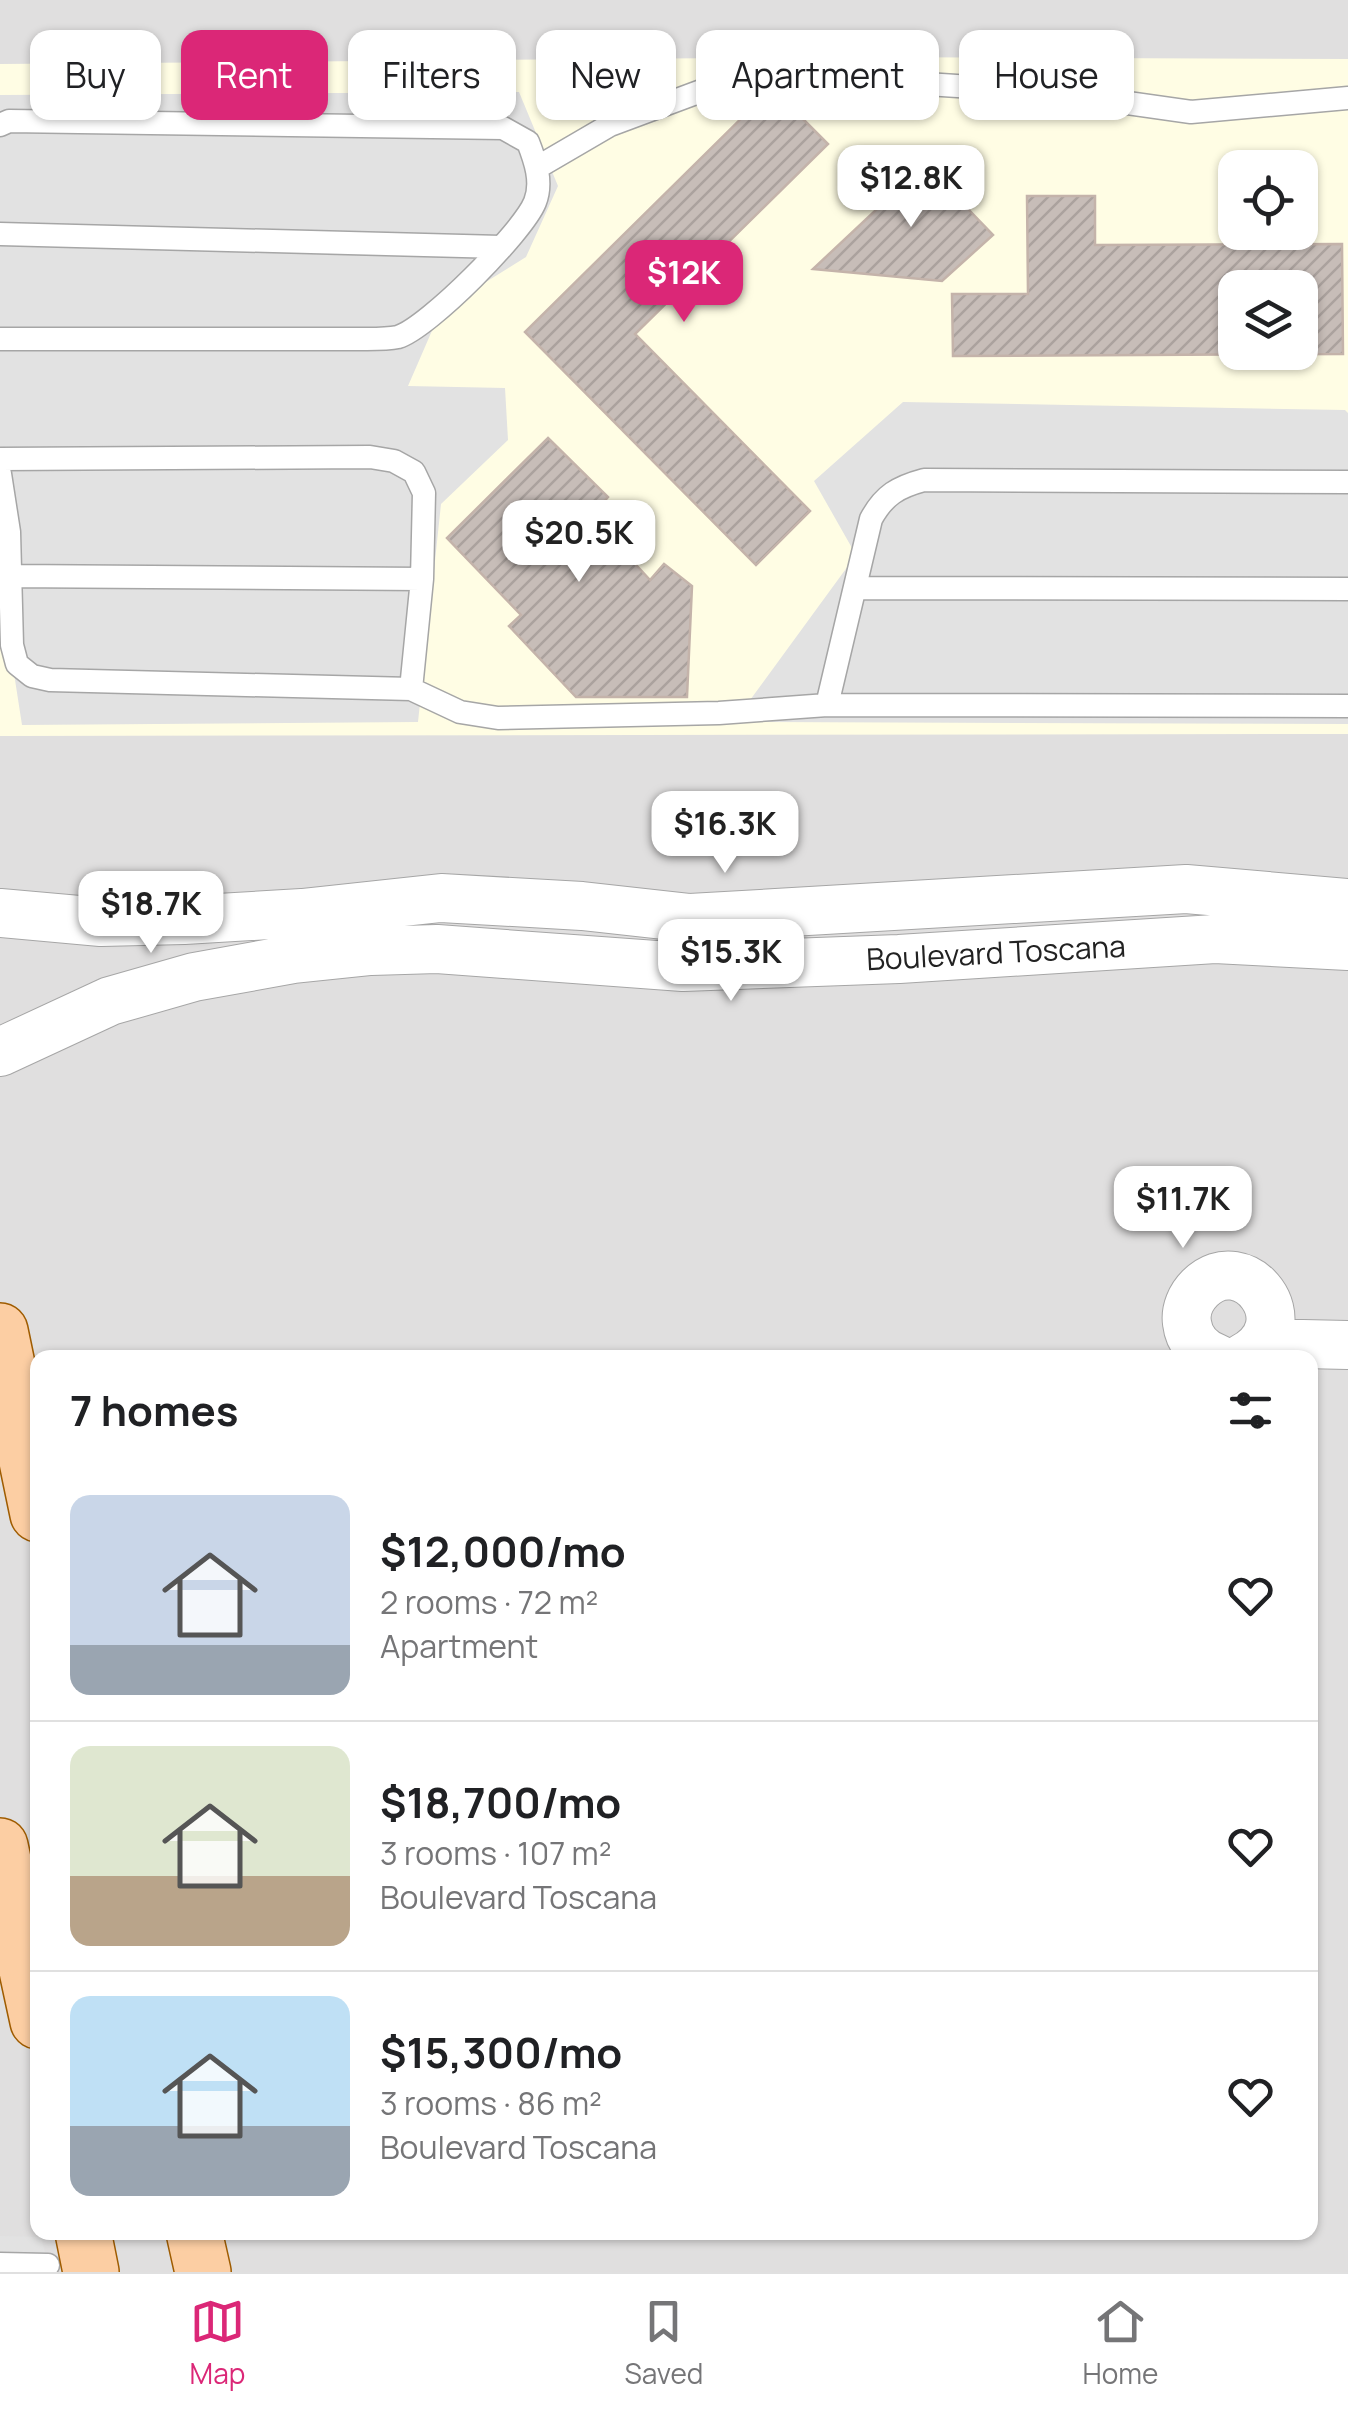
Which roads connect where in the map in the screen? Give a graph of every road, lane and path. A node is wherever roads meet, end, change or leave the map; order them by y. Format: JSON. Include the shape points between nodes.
{"nodes":[{"id":1,"x":1348,"y":98,"type":"edge"},
{"id":2,"x":0,"y":125,"type":"edge"},
{"id":3,"x":538,"y":168,"type":"junction"},
{"id":4,"x":0,"y":234,"type":"edge"},
{"id":5,"x":502,"y":248,"type":"junction"},
{"id":6,"x":0,"y":340,"type":"edge"},
{"id":7,"x":0,"y":459,"type":"edge"},
{"id":8,"x":0,"y":474,"type":"edge"},
{"id":9,"x":1348,"y":482,"type":"edge"},
{"id":10,"x":4,"y":532,"type":"edge"},
{"id":11,"x":10,"y":576,"type":"junction"},
{"id":12,"x":422,"y":579,"type":"junction"},
{"id":13,"x":855,"y":588,"type":"junction"},
{"id":14,"x":1348,"y":589,"type":"edge"},
{"id":15,"x":410,"y":689,"type":"junction"},
{"id":16,"x":827,"y":705,"type":"junction"},
{"id":17,"x":1348,"y":706,"type":"edge"},
{"id":18,"x":1348,"y":904,"type":"edge"},
{"id":19,"x":0,"y":913,"type":"edge"},
{"id":20,"x":690,"y":918,"type":"junction"},
{"id":21,"x":184,"y":920,"type":"junction"},
{"id":22,"x":1348,"y":946,"type":"edge"},
{"id":23,"x":683,"y":968,"type":"junction"},
{"id":24,"x":194,"y":977,"type":"junction"},
{"id":25,"x":0,"y":1052,"type":"edge"},
{"id":26,"x":0,"y":1331,"type":"edge"},
{"id":27,"x":1348,"y":1344,"type":"edge"},
{"id":28,"x":1202,"y":1350,"type":"edge"},
{"id":29,"x":1253,"y":1350,"type":"edge"},
{"id":30,"x":24,"y":1508,"type":"edge"},
{"id":31,"x":0,"y":1846,"type":"edge"},
{"id":32,"x":30,"y":1984,"type":"edge"},
{"id":33,"x":196,"y":2240,"type":"edge"},
{"id":34,"x":53,"y":2261,"type":"edge"},
{"id":35,"x":0,"y":2264,"type":"edge"},
{"id":36,"x":203,"y":2272,"type":"edge"}],
"edges":[{"from":1,"to":3,"type":"lane","via":[[1192,112],[1050,92],[774,74],[712,88],[610,126]]},
{"from":2,"to":3,"type":"lane","via":[[503,128],[528,142]]},
{"from":3,"to":5,"type":"lane","via":[[536,201]]},
{"from":4,"to":5,"type":"lane"},
{"from":5,"to":6,"type":"lane","via":[[426,322],[398,336]]},
{"from":7,"to":12,"type":"lane","via":[[394,461],[414,472],[424,493]]},
{"from":8,"to":10,"type":"lane"},
{"from":9,"to":13,"type":"lane","via":[[924,480],[882,499]]},
{"from":10,"to":11,"type":"lane"},
{"from":11,"to":12,"type":"lane"},
{"from":11,"to":15,"type":"lane","via":[[12,645],[18,664],[32,676]]},
{"from":12,"to":15,"type":"lane"},
{"from":13,"to":14,"type":"lane"},
{"from":13,"to":16,"type":"lane"},
{"from":15,"to":16,"type":"lane","via":[[460,712],[498,718]]},
{"from":16,"to":17,"type":"lane"},
{"from":18,"to":20,"type":"street","name":"Boulevard Toscana","via":[[1186,890]]},
{"from":19,"to":21,"type":"street","name":"Boulevard Toscana","via":[[101,922]]},
{"from":20,"to":21,"type":"street","name":"Boulevard Toscana","via":[[442,898]]},
{"from":20,"to":23,"type":"street"},
{"from":21,"to":24,"type":"street"},
{"from":22,"to":23,"type":"street","name":"Boulevard Toscana","via":[[1214,938]]},
{"from":23,"to":24,"type":"street","name":"Boulevard Toscana","via":[[437,949],[294,959]]},
{"from":24,"to":25,"type":"street","name":"Boulevard Toscana","via":[[110,1001]]},
{"from":26,"to":30,"type":"main road"},
{"from":27,"to":29,"type":"street"},
{"from":28,"to":29,"type":"street","via":[[1187,1314],[1196,1292],[1214,1278],[1238,1277],[1259,1289],[1270,1310],[1271,1322]]},
{"from":31,"to":32,"type":"main road"},
{"from":33,"to":36,"type":"main road"},
{"from":34,"to":35,"type":"lane"}]}
